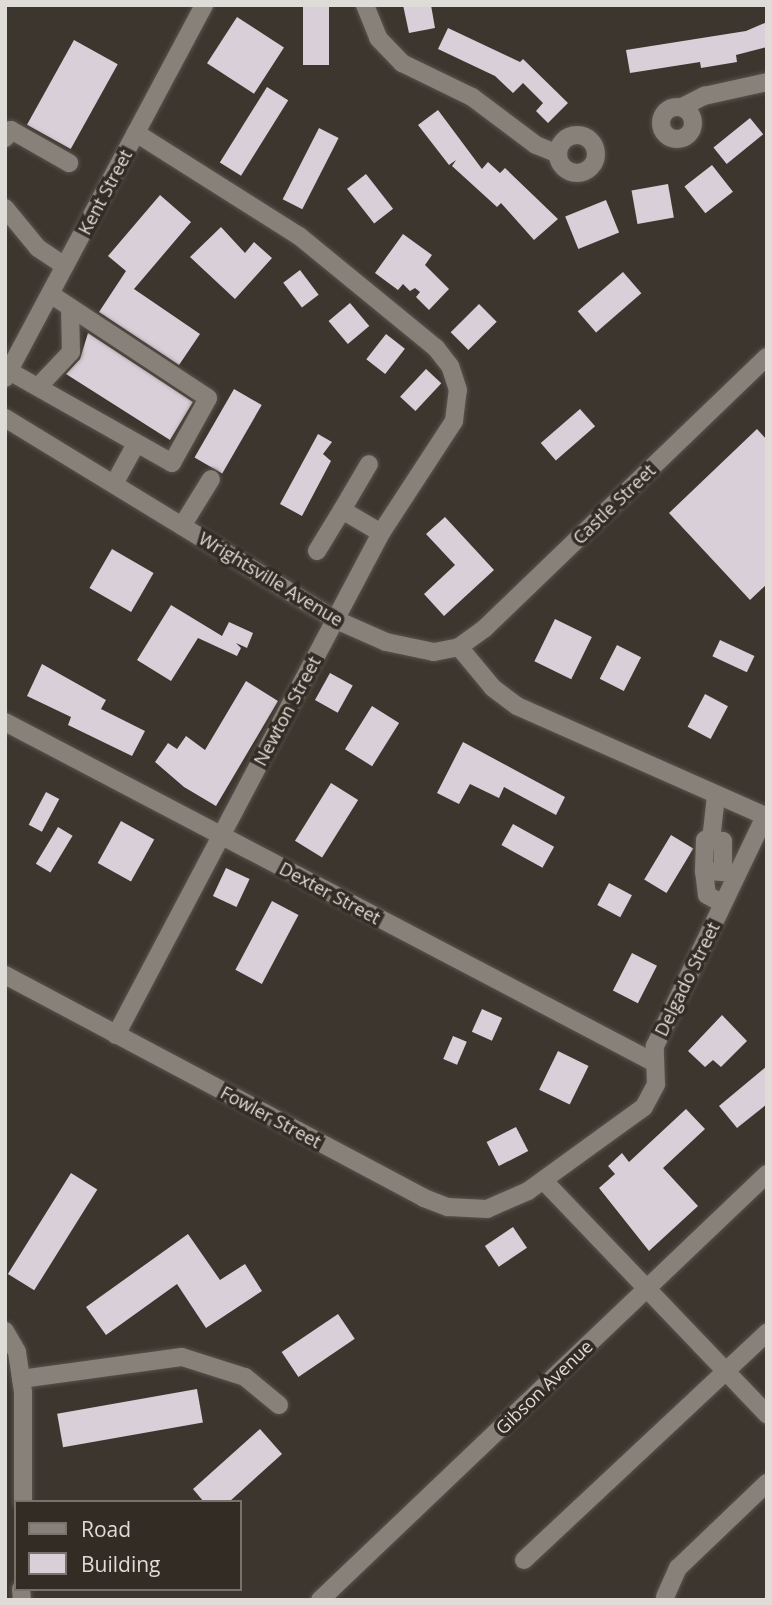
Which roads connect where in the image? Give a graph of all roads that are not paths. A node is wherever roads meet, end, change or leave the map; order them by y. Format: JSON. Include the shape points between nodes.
{"nodes":[{"id":1,"x":204,"y":5,"type":"edge"},
{"id":2,"x":365,"y":5,"type":"edge"},
{"id":3,"x":767,"y":82,"type":"edge"},
{"id":4,"x":682,"y":107,"type":"dead end"},
{"id":5,"x":136,"y":133,"type":"junction"},
{"id":6,"x":5,"y":138,"type":"edge"},
{"id":7,"x":558,"y":154,"type":"dead end"},
{"id":8,"x":69,"y":163,"type":"dead end"},
{"id":9,"x":5,"y":208,"type":"edge"},
{"id":10,"x":65,"y":266,"type":"junction"},
{"id":11,"x":50,"y":294,"type":"junction"},
{"id":12,"x":69,"y":307,"type":"junction"},
{"id":13,"x":767,"y":357,"type":"edge"},
{"id":14,"x":7,"y":374,"type":"edge"},
{"id":15,"x":38,"y":387,"type":"junction"},
{"id":16,"x":5,"y":418,"type":"edge"},
{"id":17,"x":136,"y":444,"type":"junction"},
{"id":18,"x":369,"y":464,"type":"dead end"},
{"id":19,"x":211,"y":478,"type":"dead end"},
{"id":20,"x":114,"y":484,"type":"junction"},
{"id":21,"x":342,"y":510,"type":"junction"},
{"id":22,"x":182,"y":526,"type":"junction"},
{"id":23,"x":381,"y":533,"type":"junction"},
{"id":24,"x":317,"y":551,"type":"dead end"},
{"id":25,"x":334,"y":619,"type":"junction"},
{"id":26,"x":459,"y":647,"type":"junction"},
{"id":27,"x":5,"y":722,"type":"edge"},
{"id":28,"x":716,"y":796,"type":"junction"},
{"id":29,"x":766,"y":817,"type":"edge"},
{"id":30,"x":221,"y":835,"type":"junction"},
{"id":31,"x":711,"y":840,"type":"junction"},
{"id":32,"x":704,"y":872,"type":"junction"},
{"id":33,"x":729,"y":875,"type":"junction"},
{"id":34,"x":723,"y":904,"type":"junction"},
{"id":35,"x":5,"y":975,"type":"edge"},
{"id":36,"x":117,"y":1035,"type":"junction"},
{"id":37,"x":655,"y":1063,"type":"junction"},
{"id":38,"x":767,"y":1174,"type":"edge"},
{"id":39,"x":544,"y":1181,"type":"junction"},
{"id":40,"x":646,"y":1289,"type":"junction"},
{"id":41,"x":5,"y":1331,"type":"edge"},
{"id":42,"x":767,"y":1333,"type":"edge"},
{"id":43,"x":725,"y":1371,"type":"junction"},
{"id":44,"x":21,"y":1379,"type":"junction"},
{"id":45,"x":279,"y":1405,"type":"dead end"},
{"id":46,"x":767,"y":1414,"type":"edge"},
{"id":47,"x":767,"y":1483,"type":"edge"},
{"id":48,"x":23,"y":1500,"type":"edge"},
{"id":49,"x":524,"y":1560,"type":"dead end"},
{"id":50,"x":665,"y":1597,"type":"dead end"},
{"id":51,"x":320,"y":1600,"type":"edge"}],
"edges":[{"from":1,"to":5,"type":"street","name":"Kent Street"},
{"from":2,"to":7,"type":"street","via":[[378,38],[402,63],[472,97],[536,145]]},
{"from":3,"to":4,"type":"street","via":[[705,96]]},
{"from":5,"to":10,"type":"street","name":"Kent Street"},
{"from":5,"to":23,"type":"street","name":"Newton Street","via":[[299,236],[436,348],[450,366],[458,390],[454,421]]},
{"from":6,"to":8,"type":"street","via":[[11,130]]},
{"from":9,"to":10,"type":"street","via":[[38,248]]},
{"from":10,"to":11,"type":"street","name":"Kent Street"},
{"from":11,"to":12,"type":"street"},
{"from":11,"to":14,"type":"street","name":"Kent Street"},
{"from":12,"to":15,"type":"street","via":[[71,352]]},
{"from":12,"to":17,"type":"street","via":[[208,398],[172,463]]},
{"from":13,"to":26,"type":"street","name":"Castle Street","via":[[485,628]]},
{"from":14,"to":15,"type":"street"},
{"from":15,"to":17,"type":"street"},
{"from":16,"to":20,"type":"street","name":"Wrightsville Avenue"},
{"from":17,"to":20,"type":"street"},
{"from":18,"to":21,"type":"street"},
{"from":19,"to":22,"type":"street"},
{"from":20,"to":22,"type":"street","name":"Wrightsville Avenue"},
{"from":21,"to":23,"type":"street"},
{"from":21,"to":24,"type":"street"},
{"from":22,"to":25,"type":"street","name":"Wrightsville Avenue"},
{"from":23,"to":25,"type":"street","name":"Newton Street"},
{"from":25,"to":26,"type":"street","name":"Wrightsville Avenue","via":[[406,648],[434,652]]},
{"from":25,"to":30,"type":"street","name":"Newton Street"},
{"from":26,"to":28,"type":"street","via":[[493,688],[517,706]]},
{"from":27,"to":30,"type":"street","name":"Dexter Street"},
{"from":28,"to":29,"type":"street"},
{"from":28,"to":31,"type":"street"},
{"from":29,"to":33,"type":"street","name":"Delgado Street"},
{"from":30,"to":36,"type":"street","name":"Newton Street"},
{"from":30,"to":37,"type":"street","name":"Dexter Street"},
{"from":31,"to":32,"type":"street","via":[[705,840]]},
{"from":31,"to":33,"type":"street","via":[[723,841]]},
{"from":32,"to":33,"type":"street"},
{"from":32,"to":34,"type":"street","via":[[707,895]]},
{"from":33,"to":34,"type":"street","name":"Delgado Street"},
{"from":34,"to":37,"type":"street","name":"Delgado Street","via":[[655,1046]]},
{"from":35,"to":36,"type":"street","name":"Fowler Street"},
{"from":36,"to":39,"type":"street","name":"Fowler Street","via":[[448,1207],[498,1206]]},
{"from":37,"to":39,"type":"street","name":"Delgado Street","via":[[654,1092],[636,1115]]},
{"from":38,"to":40,"type":"street","name":"Gibson Avenue"},
{"from":39,"to":40,"type":"street"},
{"from":40,"to":43,"type":"street"},
{"from":40,"to":51,"type":"street","name":"Gibson Avenue"},
{"from":41,"to":44,"type":"street","via":[[16,1352]]},
{"from":42,"to":43,"type":"street"},
{"from":43,"to":46,"type":"street"},
{"from":43,"to":49,"type":"street"},
{"from":44,"to":45,"type":"street","via":[[182,1357],[245,1377]]},
{"from":44,"to":48,"type":"street"},
{"from":47,"to":50,"type":"street","via":[[678,1568]]}]}
